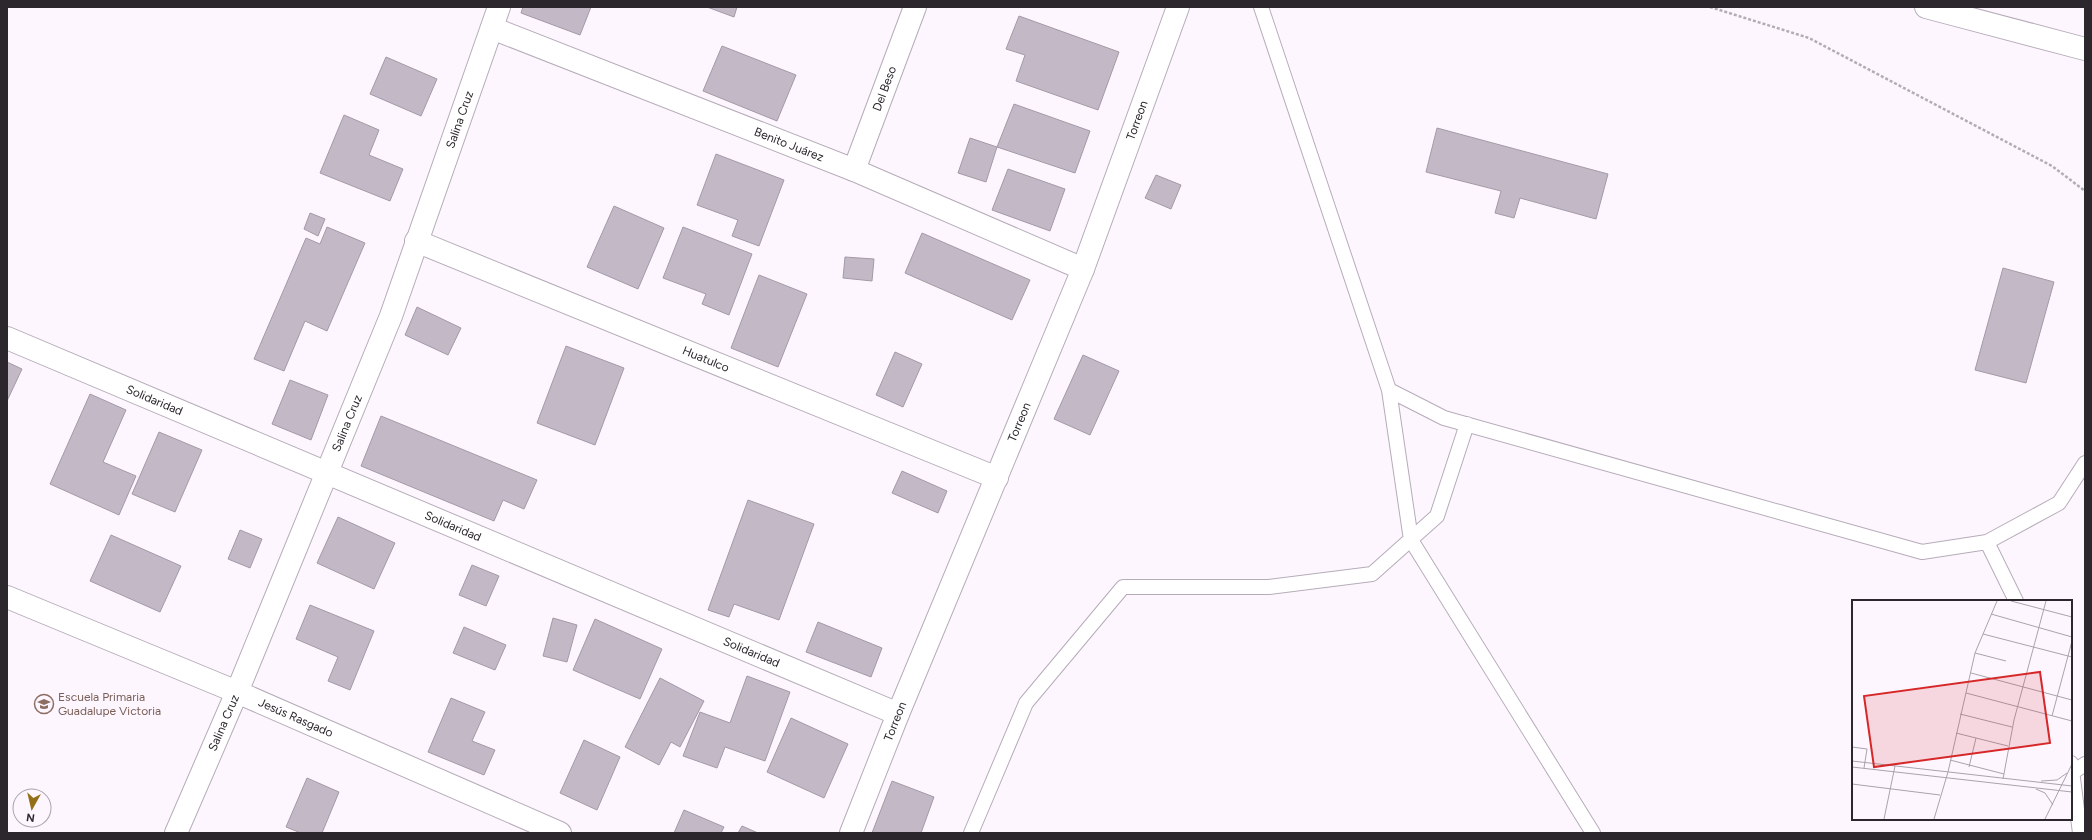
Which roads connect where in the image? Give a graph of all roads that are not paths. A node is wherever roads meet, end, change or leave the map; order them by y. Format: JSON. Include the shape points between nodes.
{"nodes":[{"id":1,"x":499,"y":7,"type":"edge"},
{"id":2,"x":915,"y":7,"type":"edge"},
{"id":3,"x":1178,"y":7,"type":"edge"},
{"id":4,"x":1261,"y":7,"type":"edge"},
{"id":5,"x":1926,"y":7,"type":"edge"},
{"id":6,"x":492,"y":28,"type":"junction"},
{"id":7,"x":2085,"y":49,"type":"edge"},
{"id":8,"x":854,"y":170,"type":"junction"},
{"id":9,"x":416,"y":241,"type":"junction"},
{"id":10,"x":1083,"y":269,"type":"junction"},
{"id":11,"x":7,"y":338,"type":"edge"},
{"id":12,"x":1389,"y":390,"type":"junction"},
{"id":13,"x":1467,"y":424,"type":"junction"},
{"id":14,"x":2085,"y":463,"type":"edge"},
{"id":15,"x":327,"y":472,"type":"junction"},
{"id":16,"x":996,"y":478,"type":"junction"},
{"id":17,"x":1411,"y":540,"type":"junction"},
{"id":18,"x":1987,"y":542,"type":"junction"},
{"id":19,"x":7,"y":597,"type":"edge"},
{"id":20,"x":2016,"y":600,"type":"edge"},
{"id":21,"x":238,"y":692,"type":"junction"},
{"id":22,"x":898,"y":714,"type":"junction"},
{"id":23,"x":2085,"y":764,"type":"edge"},
{"id":24,"x":2072,"y":768,"type":"edge"},
{"id":25,"x":176,"y":833,"type":"edge"},
{"id":26,"x":560,"y":833,"type":"edge"},
{"id":27,"x":851,"y":833,"type":"edge"},
{"id":28,"x":971,"y":833,"type":"edge"},
{"id":29,"x":1592,"y":833,"type":"edge"},
{"id":30,"x":2080,"y":833,"type":"edge"}],
"edges":[{"from":1,"to":6,"type":"street","name":"Salina Cruz"},
{"from":2,"to":8,"type":"street","name":"Del Beso"},
{"from":3,"to":10,"type":"street","name":"Torreon"},
{"from":4,"to":12,"type":"lane"},
{"from":5,"to":7,"type":"street"},
{"from":6,"to":8,"type":"street","name":"Benito Juárez"},
{"from":6,"to":9,"type":"street","name":"Salina Cruz"},
{"from":8,"to":10,"type":"street","name":"Benito Juárez"},
{"from":9,"to":15,"type":"street","name":"Salina Cruz","via":[[390,316]]},
{"from":9,"to":16,"type":"street","name":"Huatulco"},
{"from":10,"to":16,"type":"street","name":"Torreon"},
{"from":11,"to":15,"type":"street","name":"Solidaridad"},
{"from":12,"to":13,"type":"lane","via":[[1444,418]]},
{"from":12,"to":17,"type":"lane"},
{"from":13,"to":17,"type":"lane","via":[[1437,516]]},
{"from":13,"to":18,"type":"lane","via":[[1922,552]]},
{"from":14,"to":18,"type":"lane","via":[[2059,503]]},
{"from":15,"to":21,"type":"street","name":"Salina Cruz"},
{"from":15,"to":22,"type":"street","name":"Solidaridad"},
{"from":16,"to":22,"type":"street","name":"Torreon"},
{"from":17,"to":28,"type":"lane","via":[[1372,574],[1269,587],[1123,587],[1026,703]]},
{"from":17,"to":29,"type":"lane"},
{"from":18,"to":20,"type":"lane"},
{"from":19,"to":21,"type":"street","name":"Jesús Rasgado"},
{"from":21,"to":25,"type":"street","name":"Salina Cruz"},
{"from":21,"to":26,"type":"street","name":"Jesús Rasgado"},
{"from":22,"to":27,"type":"street","name":"Torreon"},
{"from":23,"to":24,"type":"lane"},
{"from":24,"to":30,"type":"lane"}]}
